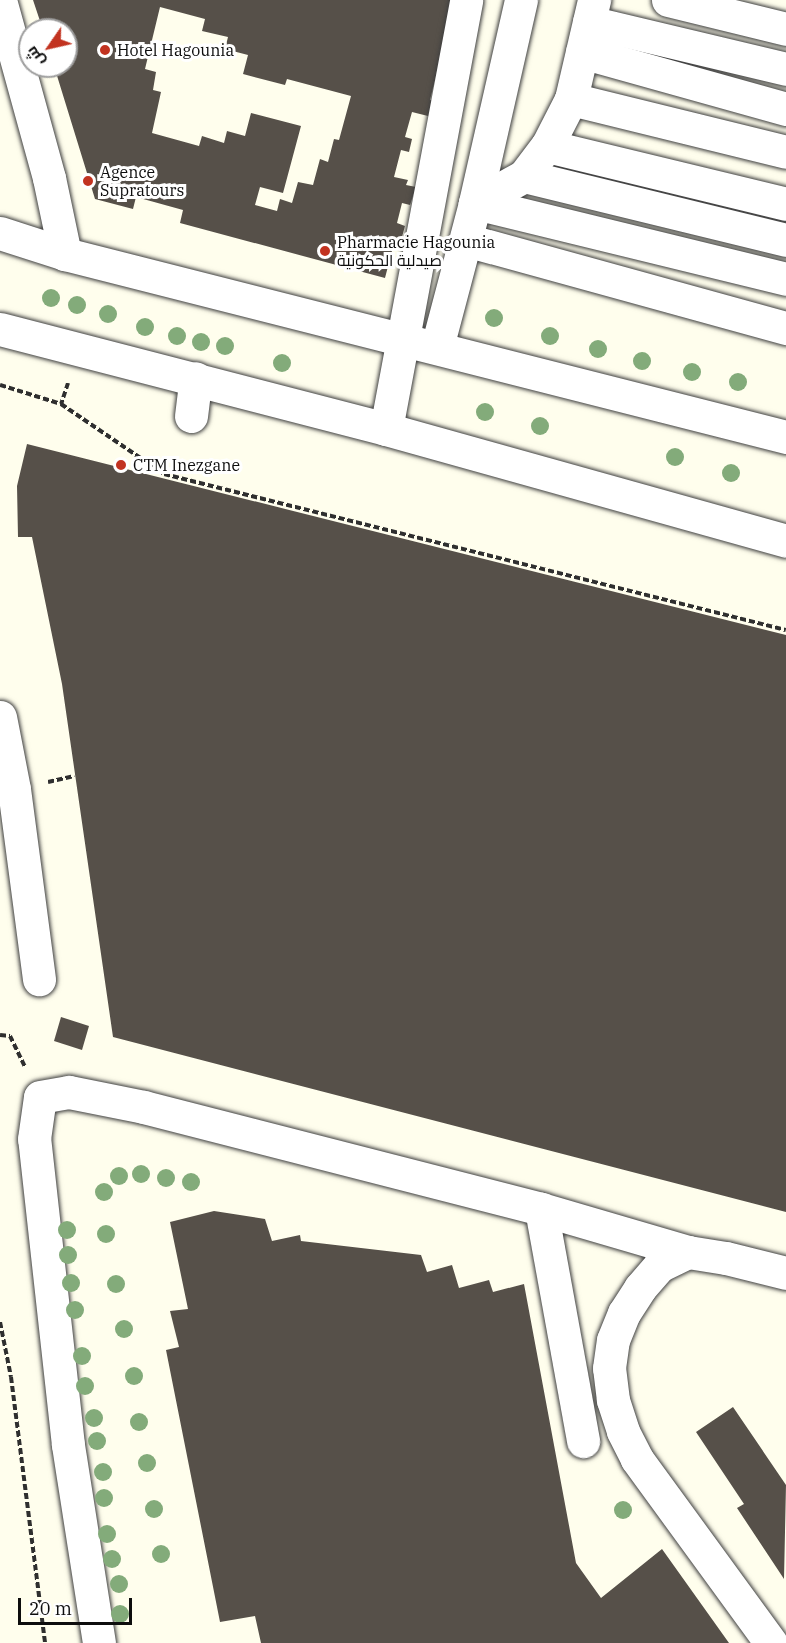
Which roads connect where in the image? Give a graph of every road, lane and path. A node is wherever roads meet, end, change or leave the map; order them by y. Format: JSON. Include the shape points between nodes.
{"nodes":[{"id":1,"x":0,"y":0,"type":"edge"},
{"id":2,"x":466,"y":0,"type":"edge"},
{"id":3,"x":521,"y":0,"type":"edge"},
{"id":4,"x":668,"y":0,"type":"edge"},
{"id":5,"x":589,"y":25,"type":"edge"},
{"id":6,"x":786,"y":29,"type":"edge"},
{"id":7,"x":786,"y":69,"type":"edge"},
{"id":8,"x":571,"y":99,"type":"junction"},
{"id":9,"x":786,"y":110,"type":"edge"},
{"id":10,"x":547,"y":146,"type":"junction"},
{"id":11,"x":786,"y":152,"type":"edge"},
{"id":12,"x":524,"y":176,"type":"junction"},
{"id":13,"x":475,"y":203,"type":"junction"},
{"id":14,"x":786,"y":204,"type":"edge"},
{"id":15,"x":0,"y":233,"type":"edge"},
{"id":16,"x":466,"y":240,"type":"junction"},
{"id":17,"x":786,"y":240,"type":"edge"},
{"id":18,"x":65,"y":254,"type":"junction"},
{"id":19,"x":786,"y":279,"type":"edge"},
{"id":20,"x":786,"y":328,"type":"edge"},
{"id":21,"x":0,"y":329,"type":"edge"},
{"id":22,"x":404,"y":340,"type":"junction"},
{"id":23,"x":437,"y":347,"type":"junction"},
{"id":24,"x":78,"y":348,"type":"junction"},
{"id":25,"x":196,"y":378,"type":"junction"},
{"id":26,"x":0,"y":385,"type":"edge"},
{"id":27,"x":61,"y":404,"type":"junction"},
{"id":28,"x":191,"y":416,"type":"dead end"},
{"id":29,"x":386,"y":429,"type":"junction"},
{"id":30,"x":785,"y":430,"type":"edge"},
{"id":31,"x":786,"y":541,"type":"edge"},
{"id":32,"x":786,"y":630,"type":"edge"},
{"id":33,"x":0,"y":717,"type":"edge"},
{"id":34,"x":39,"y":979,"type":"dead end"},
{"id":35,"x":0,"y":1035,"type":"edge"},
{"id":36,"x":40,"y":1097,"type":"junction"},
{"id":37,"x":541,"y":1209,"type":"junction"},
{"id":38,"x":688,"y":1252,"type":"junction"},
{"id":39,"x":786,"y":1273,"type":"edge"},
{"id":40,"x":0,"y":1323,"type":"edge"},
{"id":41,"x":583,"y":1441,"type":"dead end"},
{"id":42,"x":45,"y":1643,"type":"edge"},
{"id":43,"x":99,"y":1643,"type":"edge"},
{"id":44,"x":771,"y":1643,"type":"edge"}],
"edges":[{"from":1,"to":18,"type":"street","via":[[49,178]]},
{"from":2,"to":22,"type":"street"},
{"from":3,"to":13,"type":"street"},
{"from":4,"to":6,"type":"street"},
{"from":5,"to":7,"type":"street"},
{"from":5,"to":8,"type":"street"},
{"from":5,"to":9,"type":"street"},
{"from":8,"to":10,"type":"street"},
{"from":8,"to":11,"type":"street"},
{"from":10,"to":12,"type":"street"},
{"from":10,"to":14,"type":"street"},
{"from":12,"to":13,"type":"street"},
{"from":12,"to":17,"type":"street"},
{"from":13,"to":16,"type":"street"},
{"from":13,"to":19,"type":"street"},
{"from":15,"to":18,"type":"street"},
{"from":16,"to":20,"type":"street"},
{"from":16,"to":23,"type":"street"},
{"from":18,"to":22,"type":"street"},
{"from":21,"to":24,"type":"street"},
{"from":22,"to":23,"type":"street"},
{"from":22,"to":29,"type":"street"},
{"from":23,"to":30,"type":"street"},
{"from":24,"to":25,"type":"street"},
{"from":24,"to":27,"type":"path"},
{"from":25,"to":28,"type":"street"},
{"from":25,"to":29,"type":"street"},
{"from":26,"to":27,"type":"path"},
{"from":27,"to":32,"type":"path","via":[[164,474]]},
{"from":29,"to":31,"type":"street"},
{"from":33,"to":34,"type":"street","via":[[14,789]]},
{"from":35,"to":36,"type":"path","via":[[10,1036]]},
{"from":36,"to":37,"type":"street","via":[[69,1092],[144,1107]]},
{"from":36,"to":43,"type":"street","via":[[34,1139],[68,1445]]},
{"from":37,"to":38,"type":"street"},
{"from":37,"to":41,"type":"street"},
{"from":38,"to":39,"type":"street"},
{"from":38,"to":44,"type":"street","via":[[659,1266],[624,1313],[613,1340],[609,1368],[613,1400],[637,1459]]},
{"from":40,"to":42,"type":"path"}]}
